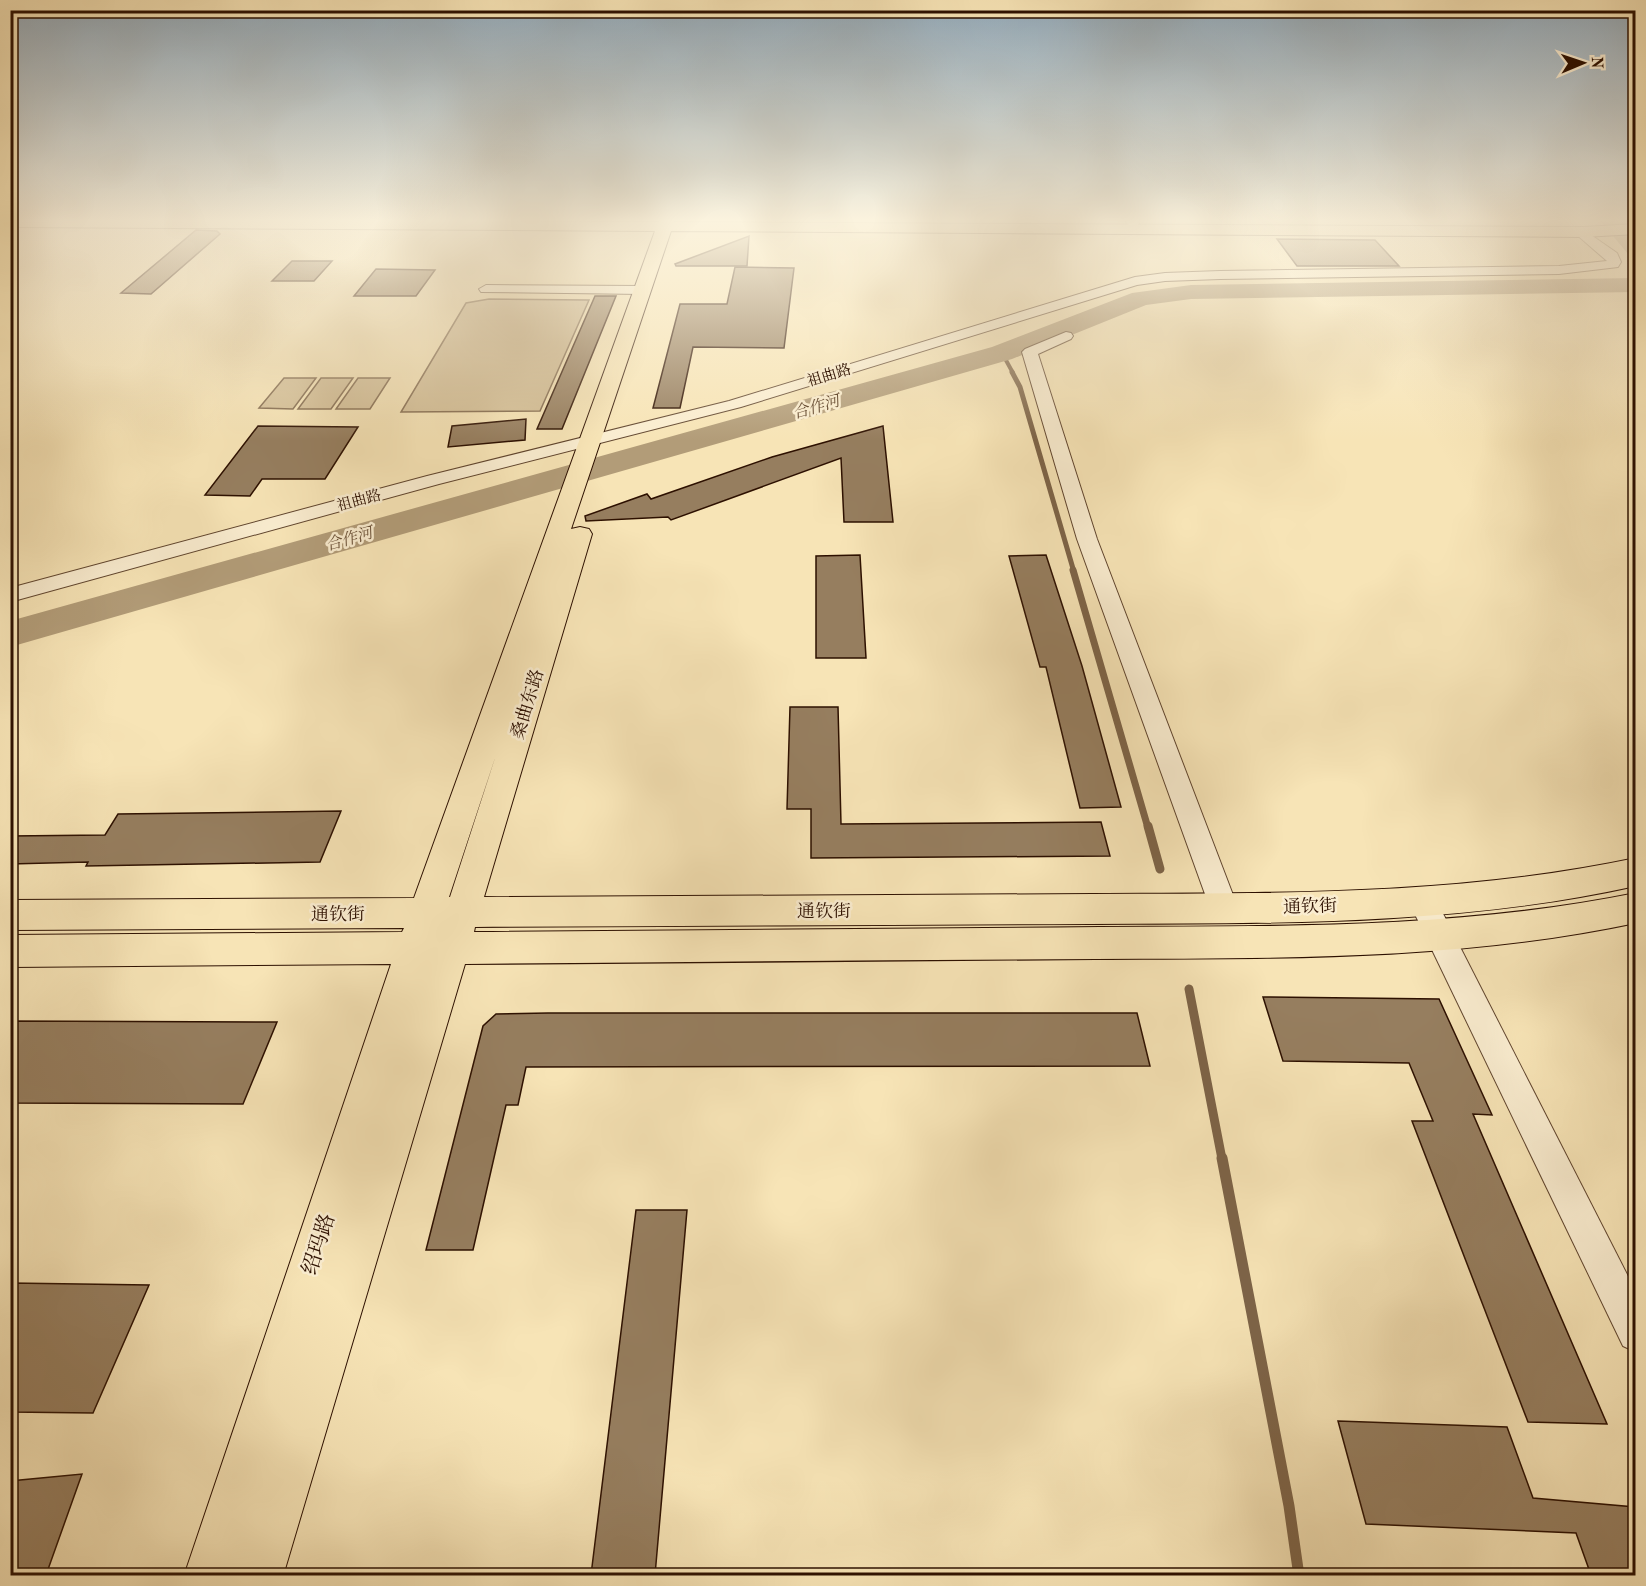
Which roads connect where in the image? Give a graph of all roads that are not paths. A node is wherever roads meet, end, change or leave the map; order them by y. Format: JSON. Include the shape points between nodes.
{"nodes":[{"id":1,"x":642,"y":293,"type":"edge"},
{"id":2,"x":654,"y":293,"type":"edge"},
{"id":3,"x":1096,"y":293,"type":"edge"},
{"id":4,"x":1066,"y":336,"type":"dead end"},
{"id":5,"x":626,"y":392,"type":"dead end"},
{"id":6,"x":619,"y":414,"type":"dead end"},
{"id":7,"x":599,"y":445,"type":"junction"},
{"id":8,"x":10,"y":595,"type":"edge"},
{"id":9,"x":1635,"y":872,"type":"edge"},
{"id":10,"x":1423,"y":902,"type":"junction"},
{"id":11,"x":1224,"y":908,"type":"junction"},
{"id":12,"x":1635,"y":908,"type":"edge"},
{"id":13,"x":10,"y":915,"type":"edge"},
{"id":14,"x":438,"y":931,"type":"junction"},
{"id":15,"x":1442,"y":936,"type":"junction"},
{"id":16,"x":10,"y":951,"type":"edge"},
{"id":17,"x":1635,"y":1333,"type":"edge"},
{"id":18,"x":211,"y":1575,"type":"edge"},
{"id":19,"x":256,"y":1575,"type":"edge"}],
"edges":[{"from":1,"to":7,"type":"main road"},
{"from":2,"to":5,"type":"main road"},
{"from":3,"to":7,"type":"street","name":"祖曲路"},
{"from":4,"to":11,"type":"street","via":[[1030,352],[1088,539]]},
{"from":6,"to":7,"type":"main road"},
{"from":7,"to":8,"type":"street","name":"祖曲路","via":[[433,480]]},
{"from":7,"to":14,"type":"main road","name":"桑曲东路"},
{"from":9,"to":10,"type":"main road","name":"通钦街","via":[[1589,884]]},
{"from":10,"to":11,"type":"main road","name":"通钦街"},
{"from":10,"to":15,"type":"street"},
{"from":11,"to":14,"type":"main road","name":"通钦街"},
{"from":12,"to":15,"type":"main road","via":[[1596,917]]},
{"from":13,"to":14,"type":"main road","name":"通钦街"},
{"from":14,"to":15,"type":"main road","via":[[1227,942]]},
{"from":14,"to":16,"type":"main road"},
{"from":14,"to":18,"type":"main road","name":"绍玛路"},
{"from":14,"to":19,"type":"main road","name":"绍玛路"},
{"from":15,"to":17,"type":"street"}]}
